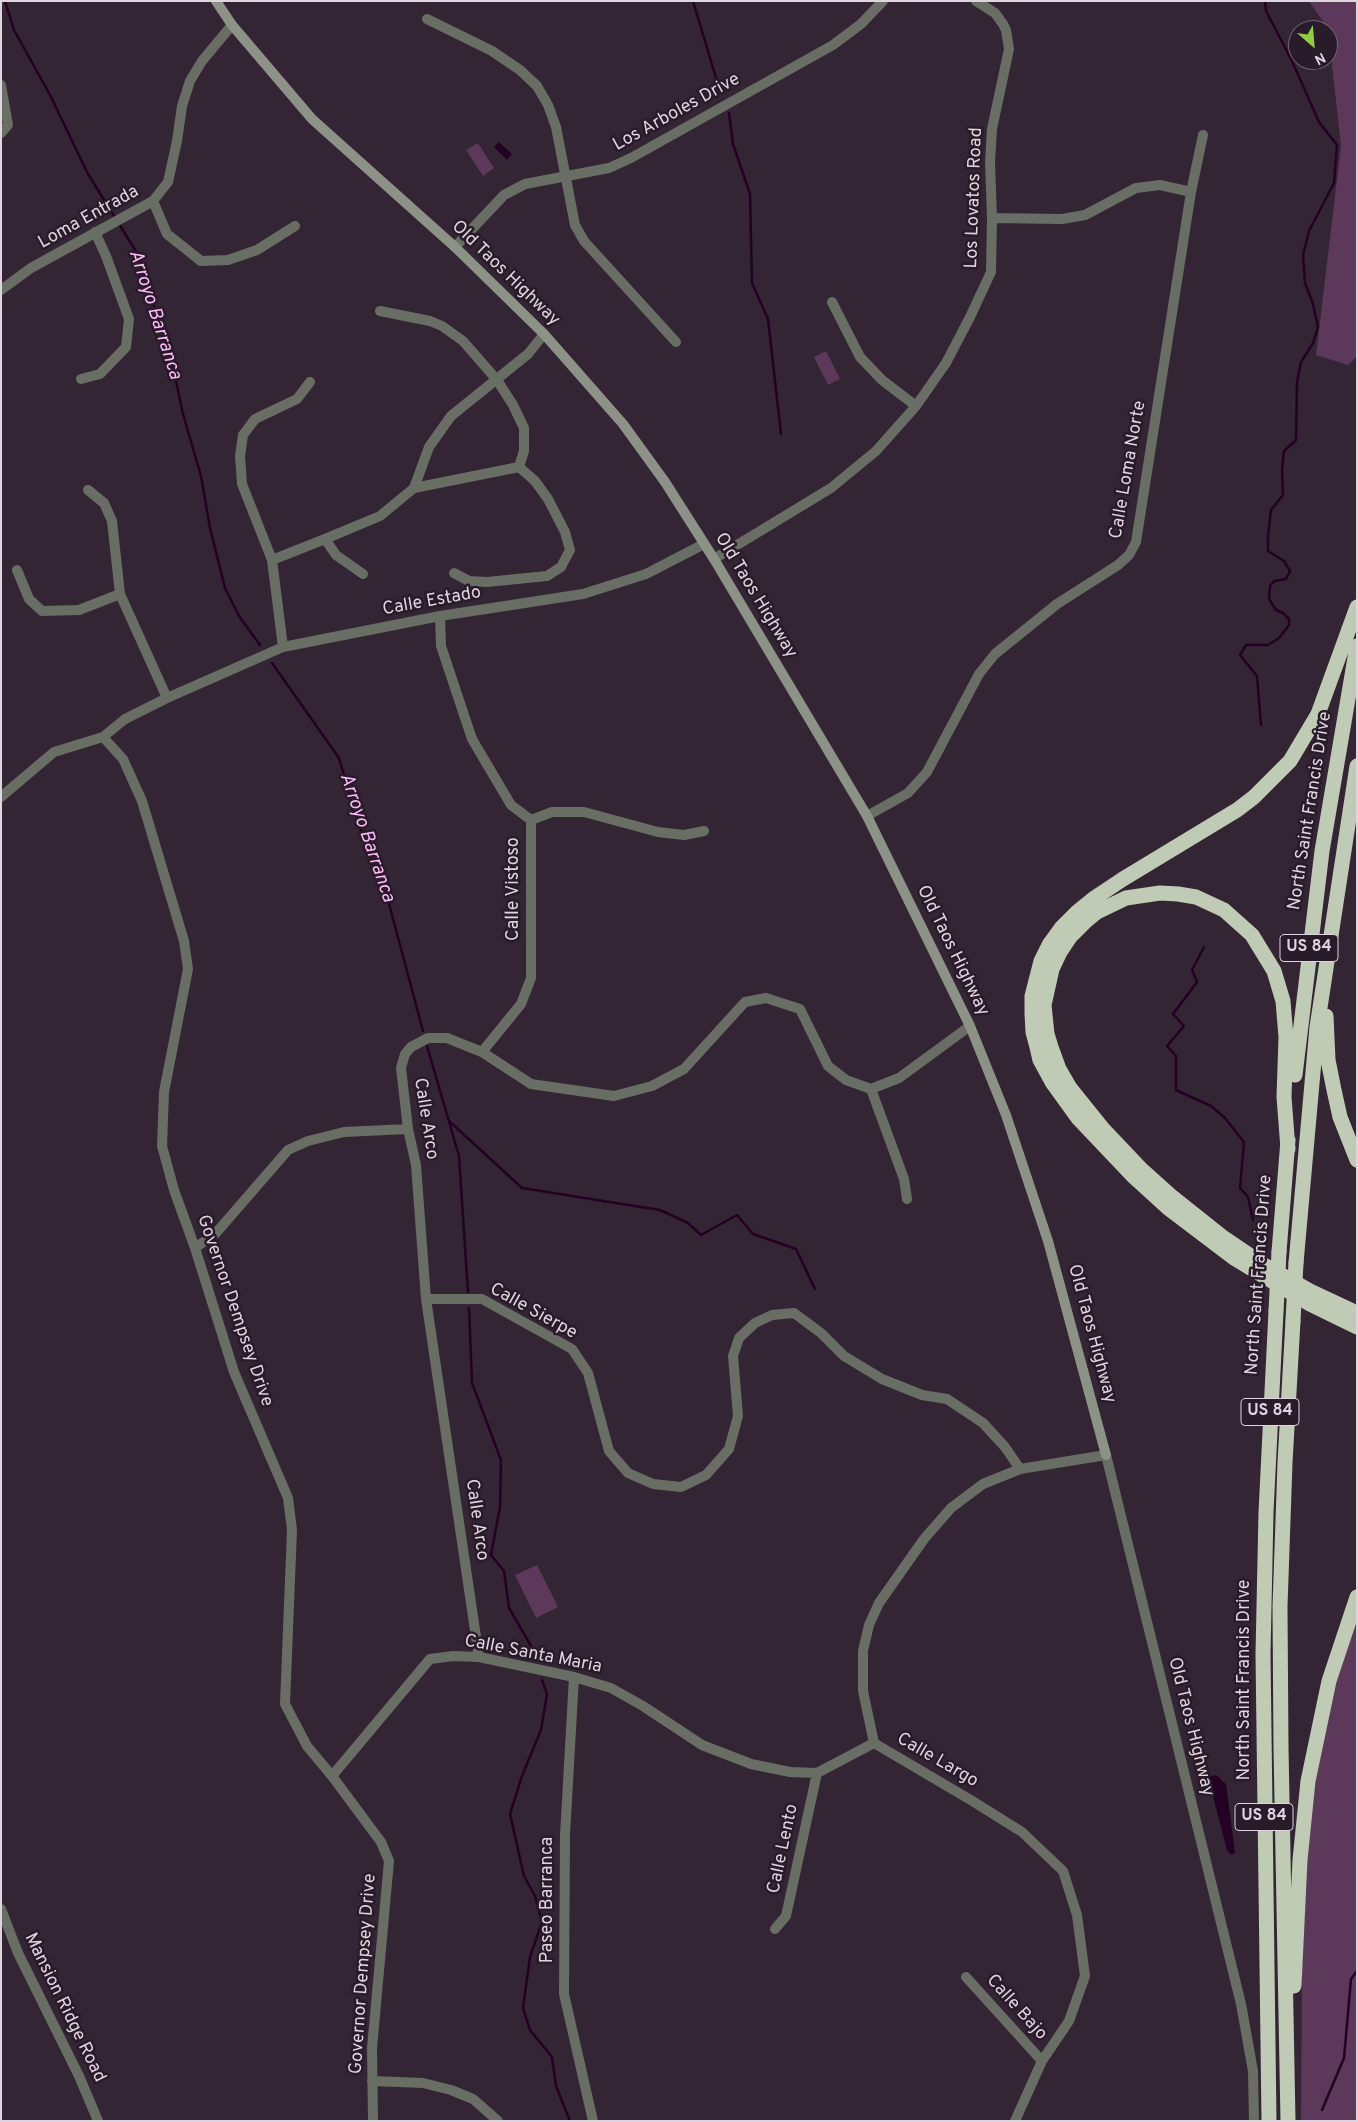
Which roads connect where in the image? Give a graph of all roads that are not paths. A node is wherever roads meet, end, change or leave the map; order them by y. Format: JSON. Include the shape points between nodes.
{"nodes":[{"id":1,"x":216,"y":1,"type":"edge"},
{"id":2,"x":883,"y":1,"type":"edge"},
{"id":3,"x":976,"y":1,"type":"edge"},
{"id":4,"x":427,"y":19,"type":"dead end"},
{"id":5,"x":232,"y":25,"type":"junction"},
{"id":6,"x":1,"y":85,"type":"edge"},
{"id":7,"x":1,"y":133,"type":"edge"},
{"id":8,"x":1203,"y":135,"type":"dead end"},
{"id":9,"x":565,"y":177,"type":"junction"},
{"id":10,"x":1191,"y":192,"type":"junction"},
{"id":11,"x":154,"y":201,"type":"junction"},
{"id":12,"x":992,"y":218,"type":"junction"},
{"id":13,"x":295,"y":226,"type":"dead end"},
{"id":14,"x":95,"y":232,"type":"junction"},
{"id":15,"x":455,"y":248,"type":"junction"},
{"id":16,"x":3,"y":285,"type":"edge"},
{"id":17,"x":832,"y":302,"type":"dead end"},
{"id":18,"x":380,"y":311,"type":"dead end"},
{"id":19,"x":544,"y":334,"type":"junction"},
{"id":20,"x":676,"y":342,"type":"dead end"},
{"id":21,"x":81,"y":380,"type":"dead end"},
{"id":22,"x":497,"y":380,"type":"junction"},
{"id":23,"x":310,"y":382,"type":"dead end"},
{"id":24,"x":916,"y":406,"type":"junction"},
{"id":25,"x":519,"y":467,"type":"junction"},
{"id":26,"x":414,"y":488,"type":"junction"},
{"id":27,"x":88,"y":490,"type":"dead end"},
{"id":28,"x":325,"y":540,"type":"junction"},
{"id":29,"x":704,"y":544,"type":"junction"},
{"id":30,"x":714,"y":559,"type":"junction"},
{"id":31,"x":272,"y":560,"type":"junction"},
{"id":32,"x":17,"y":570,"type":"dead end"},
{"id":33,"x":454,"y":573,"type":"dead end"},
{"id":34,"x":363,"y":574,"type":"dead end"},
{"id":35,"x":120,"y":594,"type":"junction"},
{"id":36,"x":1357,"y":607,"type":"edge"},
{"id":37,"x":440,"y":616,"type":"junction"},
{"id":38,"x":1357,"y":646,"type":"edge"},
{"id":39,"x":283,"y":647,"type":"junction"},
{"id":40,"x":167,"y":698,"type":"junction"},
{"id":41,"x":103,"y":737,"type":"junction"},
{"id":42,"x":1357,"y":766,"type":"edge"},
{"id":43,"x":1,"y":797,"type":"edge"},
{"id":44,"x":867,"y":816,"type":"junction"},
{"id":45,"x":531,"y":820,"type":"junction"},
{"id":46,"x":704,"y":831,"type":"dead end"},
{"id":47,"x":1325,"y":964,"type":"junction"},
{"id":48,"x":970,"y":1026,"type":"junction"},
{"id":49,"x":482,"y":1052,"type":"junction"},
{"id":50,"x":871,"y":1089,"type":"junction"},
{"id":51,"x":408,"y":1129,"type":"junction"},
{"id":52,"x":1288,"y":1149,"type":"junction"},
{"id":53,"x":1357,"y":1160,"type":"edge"},
{"id":54,"x":906,"y":1200,"type":"dead end"},
{"id":55,"x":195,"y":1248,"type":"junction"},
{"id":56,"x":426,"y":1299,"type":"junction"},
{"id":57,"x":1357,"y":1313,"type":"edge"},
{"id":58,"x":1357,"y":1327,"type":"edge"},
{"id":59,"x":1106,"y":1455,"type":"junction"},
{"id":60,"x":1020,"y":1469,"type":"junction"},
{"id":61,"x":1357,"y":1597,"type":"edge"},
{"id":62,"x":479,"y":1657,"type":"junction"},
{"id":63,"x":574,"y":1676,"type":"junction"},
{"id":64,"x":874,"y":1743,"type":"junction"},
{"id":65,"x":817,"y":1773,"type":"junction"},
{"id":66,"x":332,"y":1776,"type":"junction"},
{"id":67,"x":1,"y":1909,"type":"edge"},
{"id":68,"x":775,"y":1929,"type":"dead end"},
{"id":69,"x":966,"y":1977,"type":"dead end"},
{"id":70,"x":1042,"y":2061,"type":"junction"},
{"id":71,"x":372,"y":2081,"type":"junction"},
{"id":72,"x":1288,"y":2118,"type":"edge"},
{"id":73,"x":98,"y":2121,"type":"edge"},
{"id":74,"x":373,"y":2121,"type":"edge"},
{"id":75,"x":498,"y":2121,"type":"edge"},
{"id":76,"x":593,"y":2121,"type":"edge"},
{"id":77,"x":1015,"y":2121,"type":"edge"},
{"id":78,"x":1254,"y":2121,"type":"edge"},
{"id":79,"x":1269,"y":2121,"type":"edge"}],
"edges":[{"from":1,"to":5,"type":"street","name":"Old Taos Highway"},
{"from":2,"to":9,"type":"street","name":"Los Arboles Drive","via":[[861,24],[833,45],[631,158],[609,168]]},
{"from":3,"to":12,"type":"street","name":"Los Lovatos Road","via":[[1003,24],[1009,49],[992,129]]},
{"from":4,"to":9,"type":"street","via":[[492,52],[520,70],[537,86],[556,127]]},
{"from":5,"to":11,"type":"street","name":"Loma Entrada","via":[[190,81],[168,182]]},
{"from":5,"to":15,"type":"street","name":"Old Taos Highway","via":[[312,119]]},
{"from":6,"to":7,"type":"street","via":[[8,125]]},
{"from":8,"to":10,"type":"street","name":"Calle Loma Norte"},
{"from":9,"to":15,"type":"street","name":"Los Arboles Drive","via":[[525,184],[504,195]]},
{"from":9,"to":20,"type":"street","via":[[575,225],[584,241]]},
{"from":10,"to":12,"type":"street","via":[[1160,185],[1136,188],[1085,215],[1062,219]]},
{"from":10,"to":44,"type":"street","name":"Calle Loma Norte","via":[[1136,542],[1118,565],[1057,604],[995,654],[978,674],[927,772],[908,793]]},
{"from":11,"to":13,"type":"street","via":[[167,234],[201,261],[228,260],[257,250]]},
{"from":11,"to":14,"type":"street","name":"Loma Entrada"},
{"from":12,"to":24,"type":"street","name":"Los Lovatos Road","via":[[991,272],[946,363]]},
{"from":14,"to":16,"type":"street","name":"Loma Entrada"},
{"from":14,"to":21,"type":"street","via":[[129,318],[126,347],[100,374]]},
{"from":15,"to":19,"type":"street","name":"Old Taos Highway"},
{"from":17,"to":24,"type":"street","via":[[860,357],[882,380]]},
{"from":18,"to":22,"type":"street","via":[[442,326],[463,341]]},
{"from":19,"to":22,"type":"street","via":[[528,354]]},
{"from":19,"to":29,"type":"street","name":"Old Taos Highway","via":[[623,424],[666,482]]},
{"from":22,"to":25,"type":"street","via":[[524,428],[524,451]]},
{"from":22,"to":26,"type":"street","via":[[451,416],[429,447]]},
{"from":23,"to":31,"type":"street","via":[[297,399],[254,419],[243,435],[240,456],[242,484]]},
{"from":24,"to":30,"type":"street","name":"Los Lovatos Road","via":[[876,450],[830,488]]},
{"from":25,"to":26,"type":"street"},
{"from":25,"to":33,"type":"street","via":[[548,499],[565,532],[570,550],[561,567],[547,576],[487,582],[469,581]]},
{"from":26,"to":28,"type":"street","via":[[380,516]]},
{"from":27,"to":35,"type":"street","via":[[104,503],[112,521]]},
{"from":28,"to":31,"type":"street"},
{"from":28,"to":34,"type":"street","via":[[336,554]]},
{"from":29,"to":30,"type":"street","name":"Old Taos Highway"},
{"from":29,"to":37,"type":"street","name":"Calle Estado","via":[[646,574],[583,594]]},
{"from":30,"to":44,"type":"street","name":"Old Taos Highway"},
{"from":31,"to":39,"type":"street"},
{"from":32,"to":35,"type":"street","via":[[29,599],[42,611],[79,610]]},
{"from":35,"to":40,"type":"street"},
{"from":36,"to":58,"type":"highway","via":[[1318,714],[1290,761],[1237,810],[1093,899],[1072,917],[1041,961],[1032,996],[1033,1032],[1040,1060],[1052,1082],[1078,1118],[1134,1177],[1175,1214],[1234,1258],[1310,1304]]},
{"from":37,"to":39,"type":"street","name":"Calle Estado"},
{"from":37,"to":45,"type":"street","name":"Calle Vistoso","via":[[442,646],[472,739],[511,805]]},
{"from":38,"to":52,"type":"highway","name":"North Saint Francis Drive","number":"US 84","via":[[1321,861]]},
{"from":39,"to":40,"type":"street","name":"Calle Estado"},
{"from":40,"to":41,"type":"street","name":"Calle Estado","via":[[125,719]]},
{"from":41,"to":43,"type":"street","via":[[54,752]]},
{"from":41,"to":55,"type":"street","name":"Governor Dempsey Drive","via":[[123,759],[142,801],[184,941],[188,970],[164,1092],[162,1146]]},
{"from":42,"to":47,"type":"highway","name":"North Saint Francis Drive","number":"US 84"},
{"from":44,"to":48,"type":"street","name":"Old Taos Highway"},
{"from":45,"to":46,"type":"street","via":[[552,812],[584,812],[658,832],[684,835]]},
{"from":45,"to":49,"type":"street","name":"Calle Vistoso","via":[[531,978],[521,1004]]},
{"from":47,"to":53,"type":"highway","via":[[1328,1060],[1340,1117]]},
{"from":47,"to":72,"type":"highway","name":"North Saint Francis Drive","number":"US 84","bridge":true,"via":[[1310,1090],[1296,1263],[1280,1606]]},
{"from":48,"to":50,"type":"street","via":[[899,1078]]},
{"from":48,"to":59,"type":"street","name":"Old Taos Highway","via":[[1006,1116],[1048,1241]]},
{"from":49,"to":50,"type":"street","name":"Calle Arco","via":[[531,1084],[614,1096],[652,1086],[684,1069],[745,1002],[766,998],[800,1009],[828,1066],[846,1080]]},
{"from":49,"to":51,"type":"street","name":"Calle Arco","via":[[447,1038],[428,1038],[411,1047],[401,1068]]},
{"from":50,"to":54,"type":"street","via":[[904,1179]]},
{"from":51,"to":55,"type":"street","via":[[344,1132],[288,1150],[216,1233]]},
{"from":51,"to":56,"type":"street","name":"Calle Arco","via":[[416,1165]]},
{"from":52,"to":57,"type":"highway","via":[[1283,1001],[1274,971],[1252,935],[1224,910],[1196,897],[1178,894],[1126,898],[1086,921],[1060,952],[1052,969],[1044,1005],[1050,1047],[1070,1088],[1140,1168],[1224,1238],[1310,1291]]},
{"from":52,"to":79,"type":"highway","name":"North Saint Francis Drive","number":"US 84","bridge":true,"via":[[1266,1512],[1263,1654]]},
{"from":55,"to":66,"type":"street","name":"Governor Dempsey Drive","via":[[234,1372],[288,1498],[292,1530],[285,1704],[307,1746]]},
{"from":56,"to":60,"type":"street","name":"Calle Sierpe","via":[[482,1299],[572,1349],[588,1373],[608,1451],[628,1473],[654,1484],[681,1487],[706,1475],[729,1449],[738,1416],[733,1356],[740,1338],[755,1323],[772,1315],[794,1313],[844,1356],[882,1379],[922,1395],[947,1399],[982,1423]]},
{"from":56,"to":62,"type":"street","name":"Calle Arco"},
{"from":59,"to":60,"type":"street","name":"Calle Largo"},
{"from":59,"to":78,"type":"street","name":"Old Taos Highway","via":[[1241,2004],[1253,2072]]},
{"from":60,"to":64,"type":"street","name":"Calle Largo","via":[[983,1484],[951,1508],[915,1551],[879,1604],[868,1625],[863,1651],[863,1691]]},
{"from":61,"to":72,"type":"highway","via":[[1329,1681],[1308,1781],[1297,1918],[1294,2057]]},
{"from":62,"to":63,"type":"street","name":"Calle Santa Maria"},
{"from":62,"to":66,"type":"street","name":"Calle Santa Maria","via":[[430,1659]]},
{"from":63,"to":65,"type":"street","name":"Calle Santa Maria","via":[[611,1688],[702,1745],[751,1764],[790,1772]]},
{"from":63,"to":76,"type":"street","name":"Paseo Barranca","via":[[565,1835],[564,1994]]},
{"from":64,"to":65,"type":"street","name":"Calle Santa Maria"},
{"from":64,"to":70,"type":"street","name":"Calle Largo","via":[[1022,1832],[1063,1871],[1077,1915],[1085,1976],[1069,2021]]},
{"from":65,"to":68,"type":"street","name":"Calle Lento","via":[[786,1916]]},
{"from":66,"to":71,"type":"street","name":"Governor Dempsey Drive","via":[[381,1842],[389,1861],[372,2040]]},
{"from":67,"to":73,"type":"street","name":"Mansion Ridge Road","via":[[18,1953]]},
{"from":69,"to":70,"type":"street","name":"Calle Bajo"},
{"from":70,"to":77,"type":"street","name":"Calle Largo"},
{"from":71,"to":74,"type":"street","name":"Governor Dempsey Drive"},
{"from":71,"to":75,"type":"street","via":[[417,2082],[451,2090],[473,2099]]}]}
